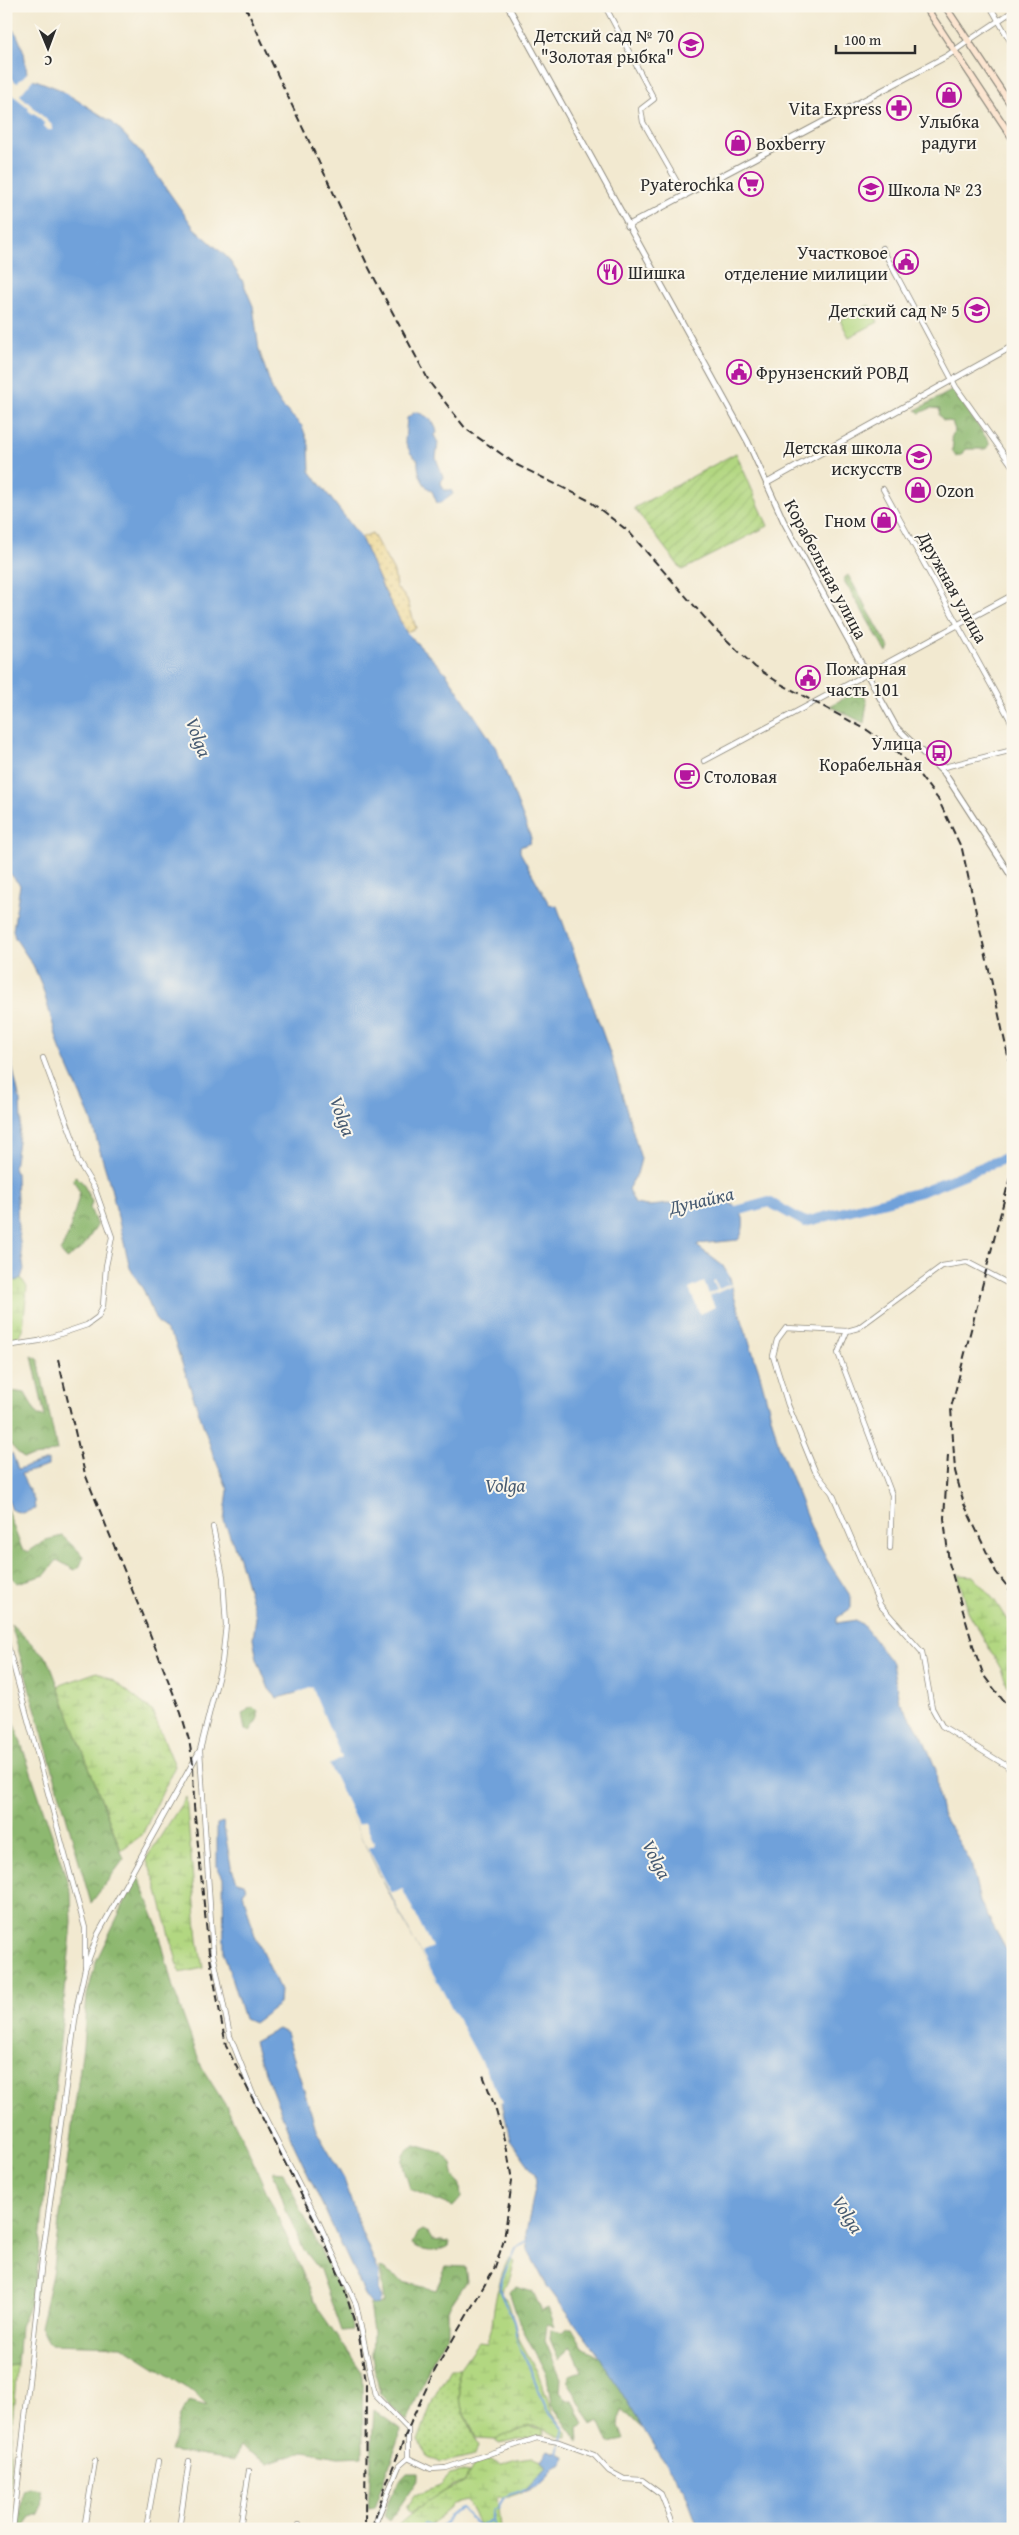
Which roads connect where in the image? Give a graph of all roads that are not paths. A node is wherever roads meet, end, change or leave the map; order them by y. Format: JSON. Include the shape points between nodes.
{"nodes":[{"id":1,"x":508,"y":6,"type":"edge"},
{"id":2,"x":605,"y":6,"type":"edge"},
{"id":3,"x":925,"y":6,"type":"edge"},
{"id":4,"x":945,"y":6,"type":"edge"},
{"id":5,"x":990,"y":6,"type":"edge"},
{"id":6,"x":1013,"y":11,"type":"edge"},
{"id":7,"x":998,"y":19,"type":"junction"},
{"id":8,"x":968,"y":41,"type":"junction"},
{"id":9,"x":1013,"y":46,"type":"edge"},
{"id":10,"x":955,"y":50,"type":"junction"},
{"id":11,"x":1013,"y":108,"type":"edge"},
{"id":12,"x":1013,"y":139,"type":"edge"},
{"id":13,"x":685,"y":196,"type":"junction"},
{"id":14,"x":627,"y":226,"type":"junction"},
{"id":15,"x":882,"y":248,"type":"dead end"},
{"id":16,"x":1013,"y":346,"type":"edge"},
{"id":17,"x":953,"y":380,"type":"junction"},
{"id":18,"x":1013,"y":467,"type":"edge"},
{"id":19,"x":767,"y":483,"type":"junction"},
{"id":20,"x":883,"y":489,"type":"dead end"},
{"id":21,"x":1013,"y":595,"type":"edge"},
{"id":22,"x":960,"y":626,"type":"junction"},
{"id":23,"x":867,"y":674,"type":"junction"},
{"id":24,"x":1013,"y":725,"type":"edge"},
{"id":25,"x":1013,"y":750,"type":"edge"},
{"id":26,"x":704,"y":761,"type":"dead end"},
{"id":27,"x":940,"y":768,"type":"junction"},
{"id":28,"x":1013,"y":879,"type":"edge"},
{"id":29,"x":43,"y":1058,"type":"dead end"},
{"id":30,"x":1013,"y":1286,"type":"edge"},
{"id":31,"x":847,"y":1331,"type":"junction"},
{"id":32,"x":6,"y":1346,"type":"edge"},
{"id":33,"x":213,"y":1527,"type":"dead end"},
{"id":34,"x":890,"y":1548,"type":"dead end"},
{"id":35,"x":6,"y":1639,"type":"edge"},
{"id":36,"x":200,"y":1750,"type":"junction"},
{"id":37,"x":1013,"y":1776,"type":"edge"},
{"id":38,"x":85,"y":1970,"type":"junction"},
{"id":39,"x":408,"y":2458,"type":"junction"},
{"id":40,"x":94,"y":2461,"type":"dead end"},
{"id":41,"x":158,"y":2461,"type":"dead end"},
{"id":42,"x":189,"y":2461,"type":"dead end"},
{"id":43,"x":249,"y":2471,"type":"dead end"},
{"id":44,"x":13,"y":2529,"type":"edge"},
{"id":45,"x":84,"y":2529,"type":"edge"},
{"id":46,"x":146,"y":2529,"type":"edge"},
{"id":47,"x":179,"y":2529,"type":"edge"},
{"id":48,"x":240,"y":2529,"type":"edge"},
{"id":49,"x":373,"y":2529,"type":"edge"},
{"id":50,"x":675,"y":2529,"type":"edge"}],
"edges":[{"from":1,"to":14,"type":"street","name":"Корабельная улица"},
{"from":2,"to":13,"type":"street","via":[[654,99],[640,109],[643,122]]},
{"from":3,"to":10,"type":"main road"},
{"from":4,"to":8,"type":"main road"},
{"from":5,"to":7,"type":"street"},
{"from":6,"to":7,"type":"street"},
{"from":7,"to":8,"type":"street"},
{"from":7,"to":9,"type":"street"},
{"from":8,"to":10,"type":"street"},
{"from":8,"to":11,"type":"main road"},
{"from":10,"to":12,"type":"main road"},
{"from":10,"to":13,"type":"street"},
{"from":13,"to":14,"type":"street"},
{"from":14,"to":19,"type":"street","name":"Корабельная улица","via":[[748,442]]},
{"from":15,"to":17,"type":"street"},
{"from":16,"to":17,"type":"street"},
{"from":17,"to":18,"type":"street"},
{"from":17,"to":19,"type":"street"},
{"from":19,"to":23,"type":"street","name":"Корабельная улица","via":[[784,522]]},
{"from":20,"to":22,"type":"street","name":"Дружная улица"},
{"from":21,"to":22,"type":"street"},
{"from":22,"to":23,"type":"street"},
{"from":22,"to":24,"type":"street","name":"Дружная улица"},
{"from":23,"to":26,"type":"street"},
{"from":23,"to":27,"type":"street","name":"Корабельная улица","via":[[900,734]]},
{"from":25,"to":27,"type":"street"},
{"from":27,"to":28,"type":"street","name":"Корабельная улица","via":[[972,812]]},
{"from":29,"to":32,"type":"street","via":[[75,1144],[78,1161],[95,1188],[112,1238],[103,1306],[98,1317],[87,1325],[39,1341]]},
{"from":30,"to":31,"type":"street","via":[[967,1262],[942,1266],[858,1328]]},
{"from":31,"to":34,"type":"street","via":[[838,1353],[892,1495]]},
{"from":31,"to":37,"type":"street","via":[[786,1328],[777,1340],[773,1356],[788,1405],[815,1471],[832,1493],[880,1605],[922,1652],[932,1708],[942,1726],[1006,1766]]},
{"from":33,"to":36,"type":"street","via":[[223,1577],[226,1625],[222,1662]]},
{"from":35,"to":38,"type":"street","via":[[85,1928]]},
{"from":36,"to":38,"type":"street","via":[[98,1934]]},
{"from":36,"to":39,"type":"street","via":[[213,1954],[230,2036],[252,2092],[356,2304],[375,2395],[408,2429]]},
{"from":38,"to":44,"type":"street","via":[[76,2006],[42,2260]]},
{"from":39,"to":49,"type":"street","via":[[399,2466]]},
{"from":39,"to":50,"type":"street","via":[[432,2469],[446,2468],[537,2438],[561,2443],[594,2455],[609,2471],[624,2479],[642,2480],[662,2494]]},
{"from":40,"to":45,"type":"street"},
{"from":41,"to":46,"type":"street"},
{"from":42,"to":47,"type":"street"},
{"from":43,"to":48,"type":"street"}]}
